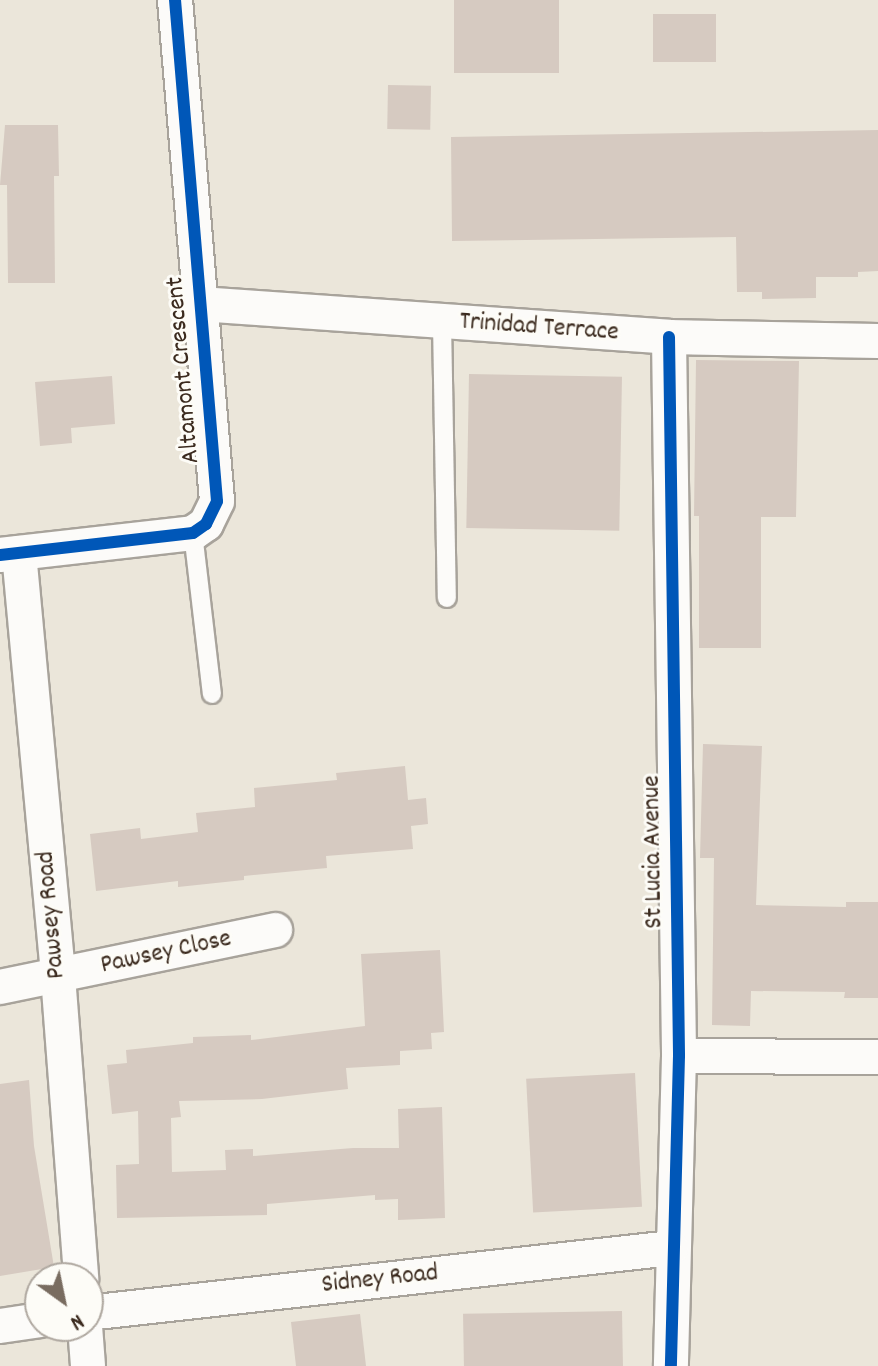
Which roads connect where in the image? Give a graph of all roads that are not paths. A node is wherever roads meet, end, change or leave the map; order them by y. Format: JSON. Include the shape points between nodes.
{"nodes":[{"id":1,"x":175,"y":0,"type":"edge"},
{"id":2,"x":200,"y":304,"type":"junction"},
{"id":3,"x":442,"y":322,"type":"junction"},
{"id":4,"x":669,"y":337,"type":"junction"},
{"id":5,"x":878,"y":341,"type":"edge"},
{"id":6,"x":193,"y":533,"type":"junction"},
{"id":7,"x":9,"y":554,"type":"edge"},
{"id":8,"x":447,"y":598,"type":"dead end"},
{"id":9,"x":212,"y":694,"type":"dead end"},
{"id":10,"x":275,"y":930,"type":"dead end"},
{"id":11,"x":58,"y":976,"type":"junction"},
{"id":12,"x":0,"y":987,"type":"edge"},
{"id":13,"x":679,"y":1056,"type":"junction"},
{"id":14,"x":878,"y":1057,"type":"edge"},
{"id":15,"x":671,"y":1248,"type":"junction"},
{"id":16,"x":80,"y":1262,"type":"edge"},
{"id":17,"x":104,"y":1311,"type":"edge"},
{"id":18,"x":24,"y":1322,"type":"edge"},
{"id":19,"x":0,"y":1326,"type":"edge"},
{"id":20,"x":86,"y":1342,"type":"edge"},
{"id":21,"x":88,"y":1366,"type":"edge"},
{"id":22,"x":671,"y":1366,"type":"edge"}],
"edges":[{"from":1,"to":2,"type":"street","name":"Altamont Crescent"},
{"from":2,"to":3,"type":"street","name":"Trinidad Terrace"},
{"from":2,"to":6,"type":"street","name":"Altamont Crescent","via":[[217,501],[206,524]]},
{"from":3,"to":4,"type":"street","name":"Trinidad Terrace"},
{"from":3,"to":8,"type":"lane"},
{"from":4,"to":5,"type":"street","name":"Trinidad Terrace"},
{"from":4,"to":13,"type":"street","name":"St Lucia Avenue"},
{"from":6,"to":7,"type":"street"},
{"from":6,"to":9,"type":"lane"},
{"from":7,"to":11,"type":"street","name":"Pawsey Road"},
{"from":10,"to":11,"type":"street","name":"Pawsey Close"},
{"from":11,"to":12,"type":"street","name":"Pawsey Close"},
{"from":11,"to":16,"type":"street","name":"Pawsey Road"},
{"from":13,"to":14,"type":"street"},
{"from":13,"to":15,"type":"street","name":"St Lucia Avenue"},
{"from":15,"to":17,"type":"street","name":"Sidney Road"},
{"from":15,"to":22,"type":"street","name":"St Lucia Avenue"},
{"from":18,"to":19,"type":"street"},
{"from":20,"to":21,"type":"street"}]}
